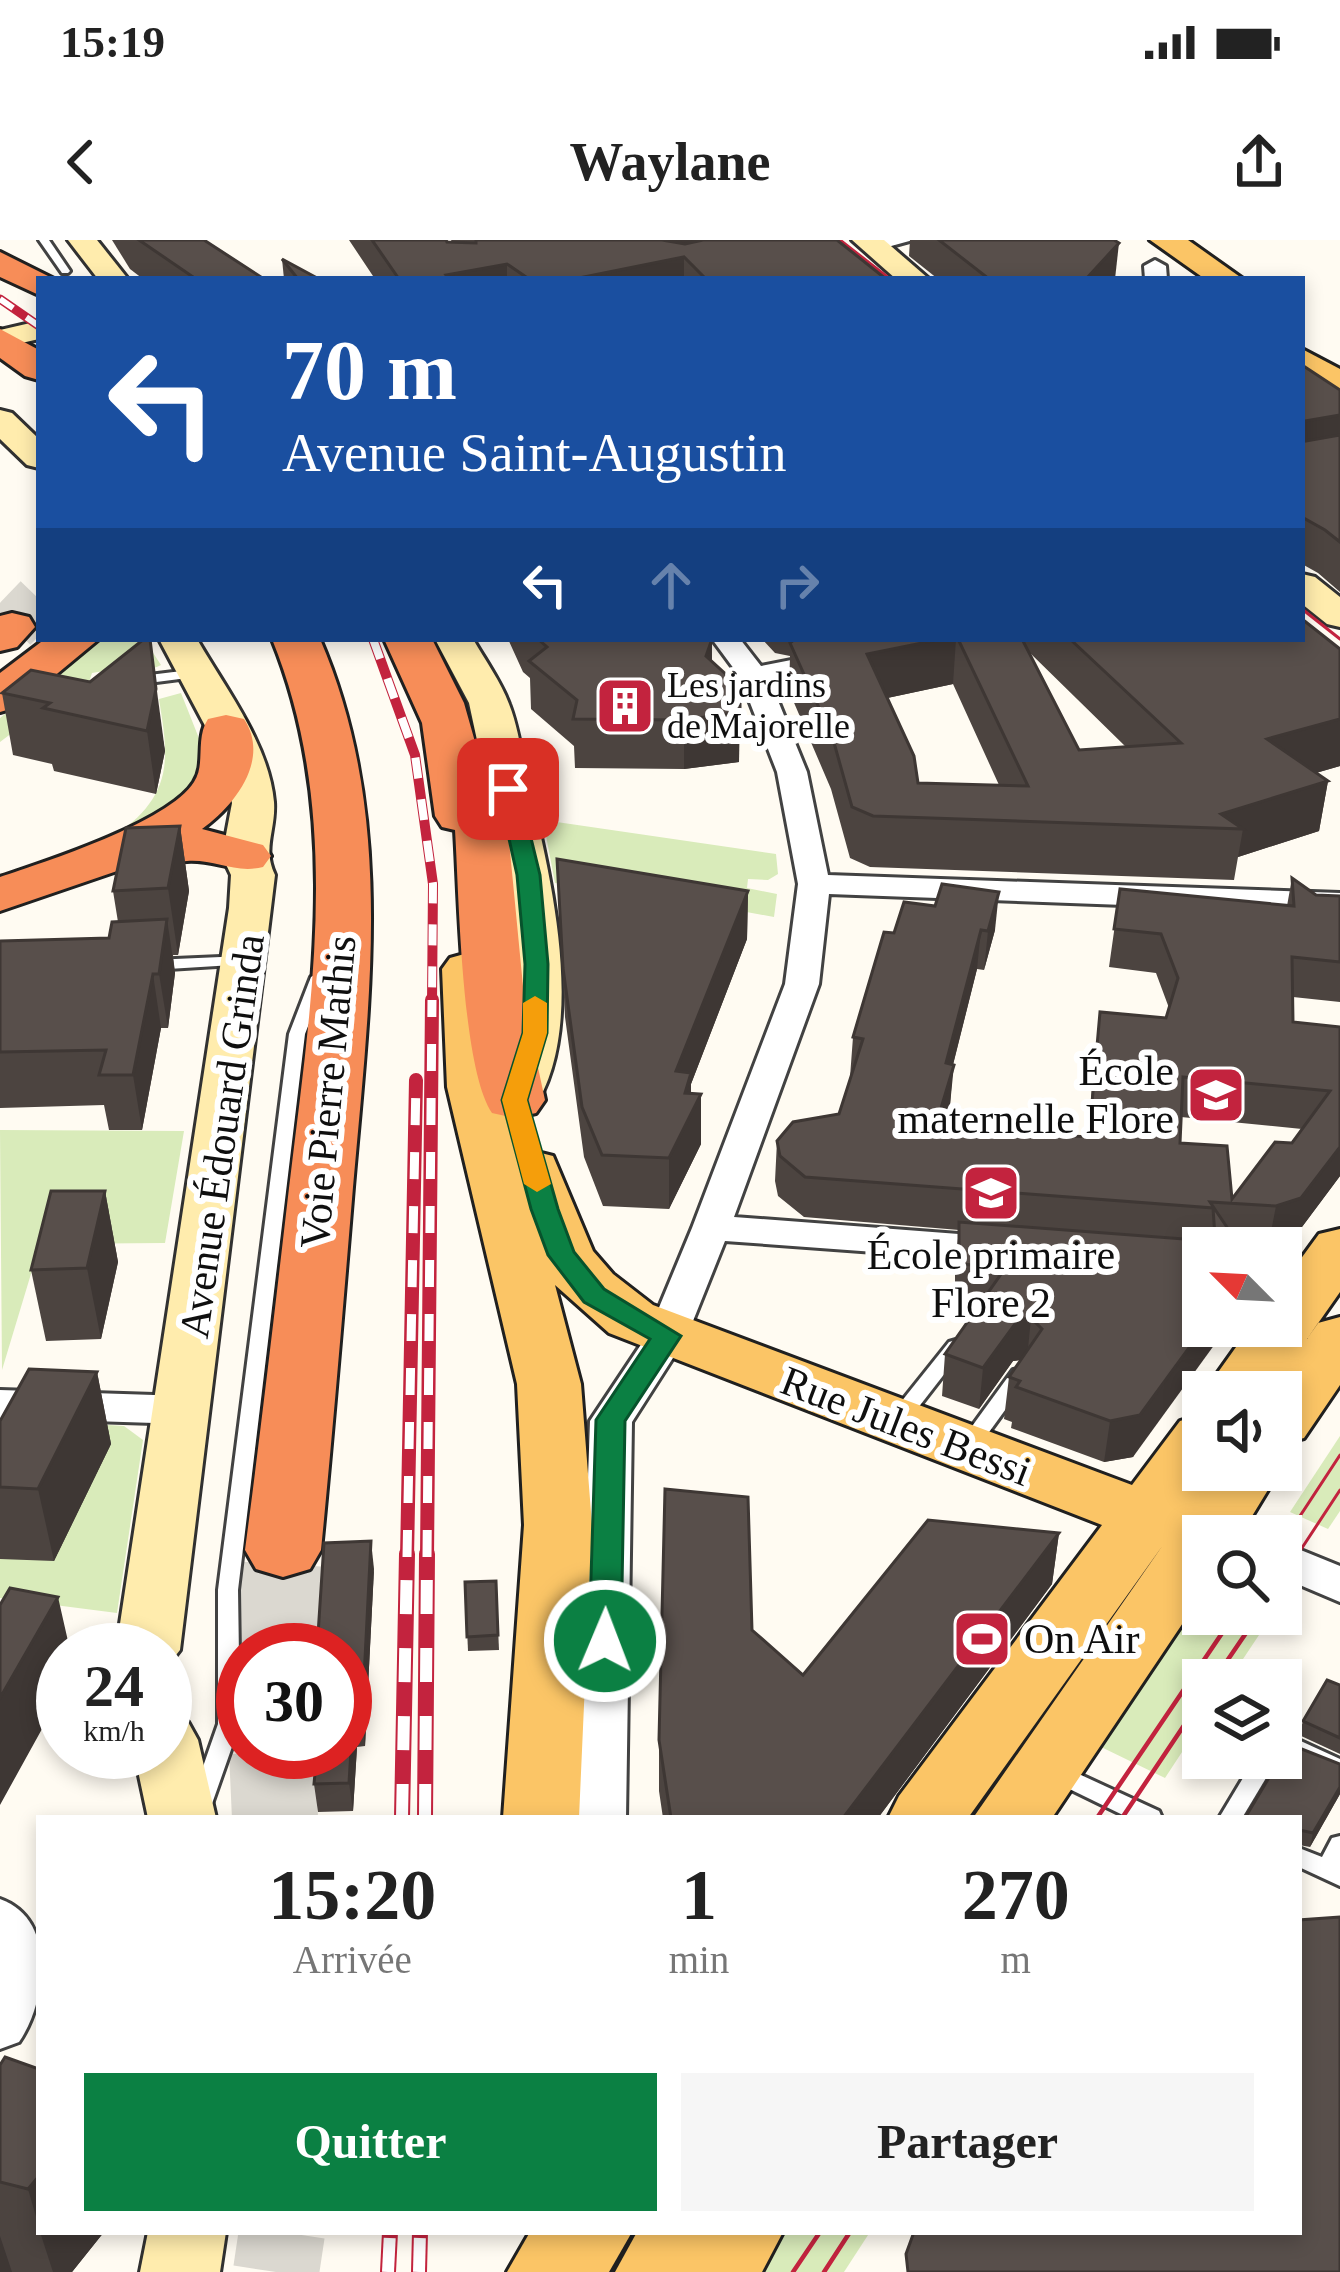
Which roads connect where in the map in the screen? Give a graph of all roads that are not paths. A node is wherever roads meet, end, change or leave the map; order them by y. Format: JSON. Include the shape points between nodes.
{"nodes":[{"id":1,"x":44,"y":240,"type":"edge"},
{"id":2,"x":82,"y":240,"type":"edge"},
{"id":3,"x":869,"y":243,"type":"edge"},
{"id":4,"x":0,"y":263,"type":"edge"},
{"id":5,"x":907,"y":263,"type":"edge"},
{"id":6,"x":1157,"y":264,"type":"edge"},
{"id":7,"x":48,"y":276,"type":"edge"},
{"id":8,"x":52,"y":276,"type":"edge"},
{"id":9,"x":111,"y":276,"type":"edge"},
{"id":10,"x":863,"y":276,"type":"edge"},
{"id":11,"x":1213,"y":276,"type":"edge"},
{"id":12,"x":1305,"y":328,"type":"edge"},
{"id":13,"x":1340,"y":351,"type":"edge"},
{"id":14,"x":1305,"y":362,"type":"edge"},
{"id":15,"x":1340,"y":384,"type":"edge"},
{"id":16,"x":0,"y":420,"type":"edge"},
{"id":17,"x":36,"y":455,"type":"edge"},
{"id":18,"x":1305,"y":587,"type":"edge"},
{"id":19,"x":1340,"y":616,"type":"edge"},
{"id":20,"x":71,"y":642,"type":"edge"},
{"id":21,"x":297,"y":642,"type":"edge"},
{"id":22,"x":410,"y":642,"type":"edge"},
{"id":23,"x":456,"y":642,"type":"edge"},
{"id":24,"x":728,"y":642,"type":"edge"},
{"id":25,"x":925,"y":642,"type":"edge"},
{"id":26,"x":186,"y":653,"type":"edge"},
{"id":27,"x":754,"y":676,"type":"junction"},
{"id":28,"x":122,"y":682,"type":"edge"},
{"id":29,"x":0,"y":697,"type":"edge"},
{"id":30,"x":226,"y":730,"type":"junction"},
{"id":31,"x":460,"y":774,"type":"junction"},
{"id":32,"x":233,"y":841,"type":"junction"},
{"id":33,"x":814,"y":884,"type":"junction"},
{"id":34,"x":0,"y":895,"type":"edge"},
{"id":35,"x":1340,"y":903,"type":"edge"},
{"id":36,"x":0,"y":911,"type":"edge"},
{"id":37,"x":343,"y":917,"type":"junction"},
{"id":38,"x":466,"y":951,"type":"joint"},
{"id":39,"x":246,"y":961,"type":"junction"},
{"id":40,"x":141,"y":966,"type":"edge"},
{"id":41,"x":514,"y":1100,"type":"junction"},
{"id":42,"x":711,"y":1228,"type":"junction"},
{"id":43,"x":1043,"y":1253,"type":"edge"},
{"id":44,"x":1320,"y":1268,"type":"edge"},
{"id":45,"x":667,"y":1336,"type":"junction"},
{"id":46,"x":1340,"y":1338,"type":"edge"},
{"id":47,"x":956,"y":1346,"type":"edge"},
{"id":48,"x":1024,"y":1369,"type":"edge"},
{"id":49,"x":1250,"y":1371,"type":"edge"},
{"id":50,"x":1302,"y":1392,"type":"edge"},
{"id":51,"x":0,"y":1404,"type":"edge"},
{"id":52,"x":185,"y":1410,"type":"junction"},
{"id":53,"x":896,"y":1422,"type":"junction"},
{"id":54,"x":966,"y":1448,"type":"junction"},
{"id":55,"x":1229,"y":1491,"type":"edge"},
{"id":56,"x":1209,"y":1515,"type":"edge"},
{"id":57,"x":1182,"y":1527,"type":"edge"},
{"id":58,"x":1182,"y":1546,"type":"edge"},
{"id":59,"x":283,"y":1550,"type":"tunnel mouth"},
{"id":60,"x":1182,"y":1552,"type":"edge"},
{"id":61,"x":1302,"y":1568,"type":"edge"},
{"id":62,"x":1340,"y":1585,"type":"edge"},
{"id":63,"x":152,"y":1623,"type":"edge"},
{"id":64,"x":1302,"y":1752,"type":"edge"},
{"id":65,"x":1340,"y":1769,"type":"edge"},
{"id":66,"x":174,"y":1779,"type":"edge"},
{"id":67,"x":1254,"y":1779,"type":"edge"},
{"id":68,"x":1028,"y":1793,"type":"edge"},
{"id":69,"x":181,"y":1815,"type":"edge"},
{"id":70,"x":197,"y":1815,"type":"edge"},
{"id":71,"x":541,"y":1815,"type":"edge"},
{"id":72,"x":601,"y":1815,"type":"edge"},
{"id":73,"x":929,"y":1815,"type":"edge"},
{"id":74,"x":1136,"y":1815,"type":"edge"},
{"id":75,"x":1232,"y":1815,"type":"edge"},
{"id":76,"x":1340,"y":1845,"type":"edge"},
{"id":77,"x":1302,"y":1858,"type":"edge"},
{"id":78,"x":1333,"y":1873,"type":"edge"},
{"id":79,"x":0,"y":1920,"type":"edge"},
{"id":80,"x":0,"y":2026,"type":"edge"},
{"id":81,"x":187,"y":2235,"type":"edge"},
{"id":82,"x":527,"y":2235,"type":"edge"},
{"id":83,"x":585,"y":2235,"type":"edge"},
{"id":84,"x":690,"y":2235,"type":"edge"},
{"id":85,"x":737,"y":2235,"type":"edge"},
{"id":86,"x":180,"y":2272,"type":"edge"},
{"id":87,"x":526,"y":2272,"type":"edge"},
{"id":88,"x":551,"y":2272,"type":"edge"},
{"id":89,"x":659,"y":2272,"type":"edge"},
{"id":90,"x":711,"y":2272,"type":"edge"}],
"edges":[{"from":1,"to":8,"type":"lane"},
{"from":2,"to":9,"type":"main road"},
{"from":3,"to":5,"type":"main road"},
{"from":4,"to":7,"type":"highway"},
{"from":5,"to":10,"type":"main road"},
{"from":6,"to":11,"type":"main road"},
{"from":12,"to":13,"type":"main road"},
{"from":14,"to":15,"type":"main road"},
{"from":16,"to":17,"type":"main road"},
{"from":18,"to":19,"type":"main road"},
{"from":20,"to":29,"type":"highway"},
{"from":21,"to":37,"type":"highway","name":"Voie Pierre Mathis","via":[[334,763]]},
{"from":22,"to":31,"type":"highway","via":[[440,694]]},
{"from":23,"to":41,"type":"main road","via":[[489,703],[528,875],[535,1033]]},
{"from":24,"to":27,"type":"street"},
{"from":25,"to":27,"type":"street"},
{"from":26,"to":28,"type":"lane"},
{"from":26,"to":30,"type":"main road","name":"Avenue Édouard Grinda"},
{"from":27,"to":33,"type":"street","via":[[792,772]]},
{"from":30,"to":32,"type":"main road","name":"Avenue Édouard Grinda","via":[[242,754],[254,803]]},
{"from":30,"to":34,"type":"highway","via":[[223,780],[206,803],[54,878]]},
{"from":31,"to":38,"type":"highway"},
{"from":31,"to":41,"type":"highway","via":[[481,820],[496,1007]]},
{"from":32,"to":36,"type":"highway","via":[[154,850]]},
{"from":32,"to":39,"type":"main road","name":"Avenue Édouard Grinda","via":[[253,875]]},
{"from":33,"to":35,"type":"street"},
{"from":33,"to":42,"type":"street","via":[[802,983]]},
{"from":37,"to":59,"type":"highway","name":"Voie Pierre Mathis"},
{"from":37,"to":70,"type":"lane","via":[[297,1034],[228,1589],[229,1724]]},
{"from":38,"to":71,"type":"main road","via":[[475,1087],[549,1384],[558,1526]]},
{"from":39,"to":40,"type":"lane"},
{"from":39,"to":52,"type":"main road","name":"Avenue Édouard Grinda"},
{"from":41,"to":45,"type":"main road","name":"Rue Jules Bessi","via":[[561,1255],[594,1295]]},
{"from":42,"to":43,"type":"street"},
{"from":42,"to":45,"type":"street"},
{"from":44,"to":49,"type":"main road"},
{"from":45,"to":53,"type":"main road","name":"Rue Jules Bessi"},
{"from":45,"to":72,"type":"street","via":[[610,1420]]},
{"from":46,"to":50,"type":"main road"},
{"from":47,"to":53,"type":"lane"},
{"from":48,"to":54,"type":"lane"},
{"from":51,"to":52,"type":"street"},
{"from":52,"to":63,"type":"main road","name":"Avenue Édouard Grinda"},
{"from":53,"to":54,"type":"main road","name":"Rue Jules Bessi"},
{"from":54,"to":57,"type":"main road","name":"Rue Jules Bessi"},
{"from":55,"to":56,"type":"main road"},
{"from":58,"to":73,"type":"main road"},
{"from":60,"to":68,"type":"main road"},
{"from":61,"to":62,"type":"street"},
{"from":64,"to":65,"type":"lane"},
{"from":66,"to":69,"type":"main road"},
{"from":67,"to":75,"type":"lane"},
{"from":68,"to":74,"type":"lane"},
{"from":76,"to":78,"type":"lane"},
{"from":77,"to":78,"type":"lane"},
{"from":79,"to":80,"type":"street","via":[[19,1938],[24,1978]]},
{"from":81,"to":86,"type":"main road"},
{"from":82,"to":87,"type":"main road"},
{"from":83,"to":88,"type":"main road"},
{"from":84,"to":89,"type":"main road"},
{"from":85,"to":90,"type":"main road"}]}
